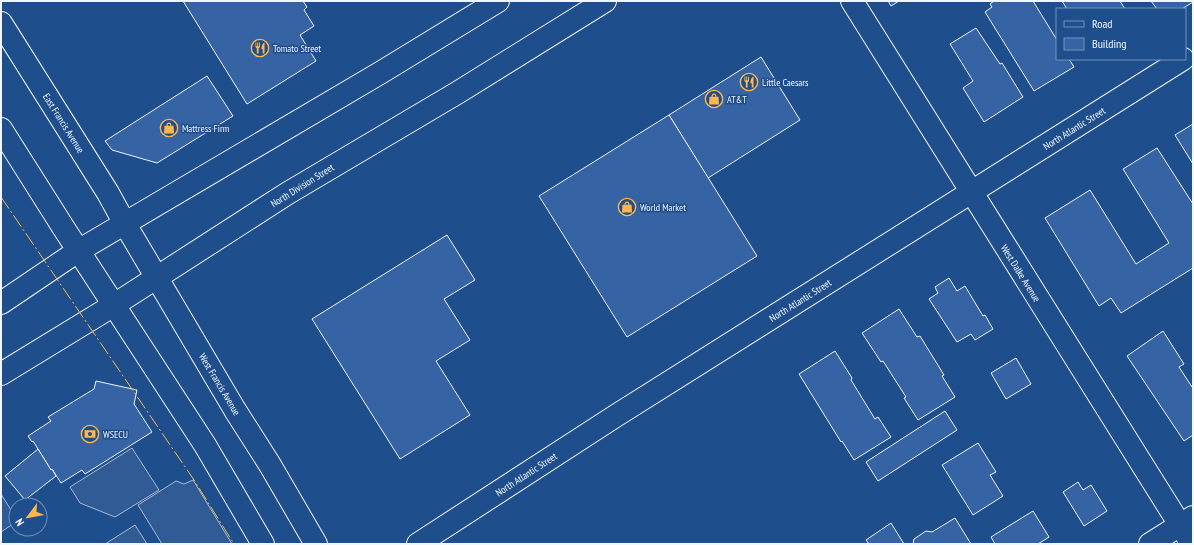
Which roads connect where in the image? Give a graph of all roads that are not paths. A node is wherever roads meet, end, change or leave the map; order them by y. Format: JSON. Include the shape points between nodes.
{"nodes":[{"id":1,"x":498,"y":1,"type":"edge"},
{"id":2,"x":605,"y":1,"type":"edge"},
{"id":3,"x":852,"y":1,"type":"edge"},
{"id":4,"x":1,"y":23,"type":"edge"},
{"id":5,"x":1181,"y":60,"type":"edge"},
{"id":6,"x":1,"y":129,"type":"edge"},
{"id":7,"x":971,"y":192,"type":"junction"},
{"id":8,"x":125,"y":224,"type":"junction"},
{"id":9,"x":78,"y":251,"type":"junction"},
{"id":10,"x":157,"y":278,"type":"junction"},
{"id":11,"x":1,"y":304,"type":"edge"},
{"id":12,"x":114,"y":305,"type":"junction"},
{"id":13,"x":1,"y":374,"type":"edge"},
{"id":14,"x":1186,"y":521,"type":"edge"},
{"id":15,"x":264,"y":544,"type":"edge"},
{"id":16,"x":316,"y":544,"type":"edge"},
{"id":17,"x":418,"y":544,"type":"edge"},
{"id":18,"x":1150,"y":544,"type":"edge"},
{"id":19,"x":1192,"y":544,"type":"edge"}],
"edges":[{"from":1,"to":8,"type":"main road"},
{"from":2,"to":10,"type":"main road","name":"North Division Street","via":[[457,93],[288,193]]},
{"from":3,"to":7,"type":"main road","name":"West Dalke Avenue"},
{"from":4,"to":8,"type":"main road","name":"East Francis Avenue"},
{"from":5,"to":7,"type":"main road","name":"North Atlantic Street"},
{"from":6,"to":9,"type":"main road"},
{"from":7,"to":14,"type":"main road","name":"West Dalke Avenue"},
{"from":7,"to":17,"type":"main road","name":"North Atlantic Street"},
{"from":8,"to":9,"type":"main road"},
{"from":8,"to":10,"type":"main road","name":"West Francis Avenue"},
{"from":9,"to":11,"type":"main road"},
{"from":9,"to":12,"type":"main road"},
{"from":10,"to":12,"type":"main road","name":"North Division Street"},
{"from":10,"to":16,"type":"main road","name":"West Francis Avenue"},
{"from":12,"to":13,"type":"main road","name":"North Division Street"},
{"from":12,"to":15,"type":"main road","via":[[205,445]]},
{"from":14,"to":18,"type":"main road"},
{"from":14,"to":19,"type":"main road","name":"West Dalke Avenue"}]}
